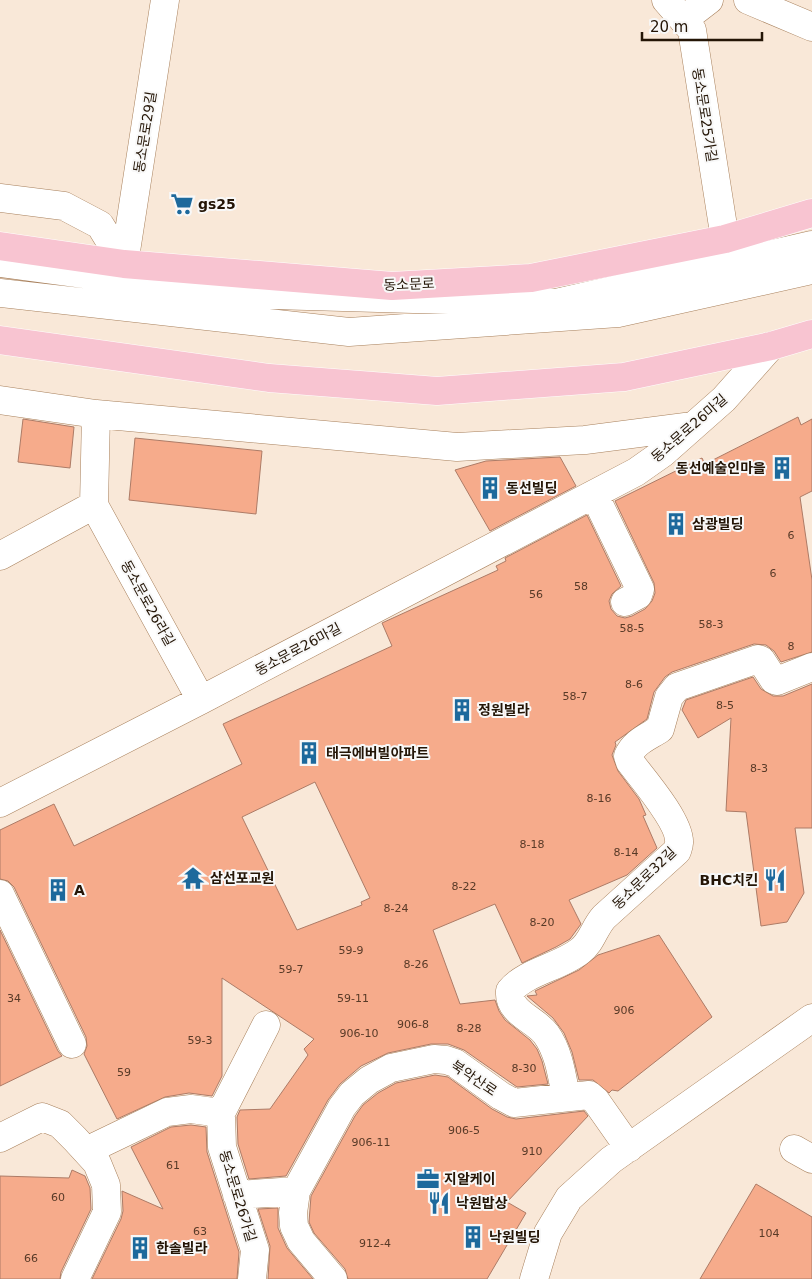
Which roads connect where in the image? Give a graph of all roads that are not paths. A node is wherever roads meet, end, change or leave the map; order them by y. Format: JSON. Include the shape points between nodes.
{"nodes":[{"id":1,"x":165,"y":0,"type":"edge"},
{"id":2,"x":666,"y":0,"type":"edge"},
{"id":3,"x":708,"y":0,"type":"edge"},
{"id":4,"x":748,"y":0,"type":"edge"},
{"id":5,"x":683,"y":20,"type":"junction"},
{"id":6,"x":812,"y":27,"type":"edge"},
{"id":7,"x":0,"y":198,"type":"edge"},
{"id":8,"x":812,"y":213,"type":"edge"},
{"id":9,"x":725,"y":239,"type":"junction"},
{"id":10,"x":812,"y":245,"type":"edge"},
{"id":11,"x":0,"y":246,"type":"edge"},
{"id":12,"x":0,"y":263,"type":"edge"},
{"id":13,"x":124,"y":264,"type":"junction"},
{"id":14,"x":812,"y":270,"type":"edge"},
{"id":15,"x":0,"y":293,"type":"edge"},
{"id":16,"x":812,"y":335,"type":"edge"},
{"id":17,"x":0,"y":340,"type":"edge"},
{"id":18,"x":771,"y":346,"type":"junction"},
{"id":19,"x":0,"y":400,"type":"edge"},
{"id":20,"x":96,"y":414,"type":"junction"},
{"id":21,"x":693,"y":426,"type":"junction"},
{"id":22,"x":594,"y":494,"type":"junction"},
{"id":23,"x":94,"y":505,"type":"junction"},
{"id":24,"x":0,"y":556,"type":"edge"},
{"id":25,"x":625,"y":602,"type":"dead end"},
{"id":26,"x":812,"y":667,"type":"edge"},
{"id":27,"x":201,"y":700,"type":"junction"},
{"id":28,"x":0,"y":803,"type":"edge"},
{"id":29,"x":0,"y":894,"type":"edge"},
{"id":30,"x":812,"y":1018,"type":"edge"},
{"id":31,"x":266,"y":1025,"type":"dead end"},
{"id":32,"x":72,"y":1044,"type":"dead end"},
{"id":33,"x":566,"y":1097,"type":"junction"},
{"id":34,"x":221,"y":1113,"type":"junction"},
{"id":35,"x":0,"y":1138,"type":"edge"},
{"id":36,"x":629,"y":1148,"type":"junction"},
{"id":37,"x":86,"y":1152,"type":"junction"},
{"id":38,"x":296,"y":1191,"type":"junction"},
{"id":39,"x":237,"y":1195,"type":"junction"},
{"id":40,"x":75,"y":1279,"type":"edge"},
{"id":41,"x":252,"y":1279,"type":"edge"},
{"id":42,"x":333,"y":1279,"type":"edge"},
{"id":43,"x":534,"y":1279,"type":"edge"}],
"edges":[{"from":1,"to":13,"type":"street","name":"동소문로29길"},
{"from":2,"to":5,"type":"street","name":"동소문로25가길"},
{"from":3,"to":5,"type":"street"},
{"from":4,"to":6,"type":"street"},
{"from":5,"to":9,"type":"street","name":"동소문로25가길","via":[[692,30]]},
{"from":7,"to":13,"type":"street","via":[[64,206],[100,225]]},
{"from":8,"to":9,"type":"main road","name":"동소문로"},
{"from":9,"to":13,"type":"main road","name":"동소문로","via":[[531,278],[392,286]]},
{"from":10,"to":12,"type":"street","via":[[556,303],[234,294]]},
{"from":11,"to":13,"type":"main road","name":"동소문로"},
{"from":14,"to":15,"type":"street","via":[[618,313],[349,332]]},
{"from":16,"to":18,"type":"main road"},
{"from":17,"to":18,"type":"main road","via":[[269,378],[437,391],[624,377]]},
{"from":18,"to":21,"type":"street","name":"동소문로26마길","via":[[724,399]]},
{"from":19,"to":20,"type":"street"},
{"from":20,"to":21,"type":"street","via":[[457,446],[585,440]]},
{"from":20,"to":23,"type":"street"},
{"from":21,"to":22,"type":"street","name":"동소문로26마길","via":[[636,472]]},
{"from":22,"to":25,"type":"street","via":[[640,589],[638,595]]},
{"from":22,"to":27,"type":"street","name":"동소문로26마길"},
{"from":23,"to":24,"type":"street"},
{"from":23,"to":27,"type":"street","name":"동소문로26라길"},
{"from":26,"to":33,"type":"street","name":"동소문로32길","via":[[777,682],[758,659],[677,687],[669,697],[660,729],[631,749],[630,762],[664,807],[676,829],[677,851],[600,921],[593,938],[580,951],[516,984],[510,991],[509,998],[514,1008],[535,1022],[552,1044]]},
{"from":27,"to":28,"type":"street","name":"동소문로26마길"},
{"from":29,"to":32,"type":"street"},
{"from":30,"to":36,"type":"street"},
{"from":31,"to":34,"type":"street","name":"동소문로26가길"},
{"from":33,"to":36,"type":"street","name":"북악산로","via":[[589,1095]]},
{"from":33,"to":38,"type":"street","name":"북악산로","via":[[514,1103],[446,1060],[434,1059],[391,1068],[352,1094]]},
{"from":34,"to":37,"type":"street","via":[[191,1109],[167,1112]]},
{"from":34,"to":39,"type":"street","name":"동소문로26가길","via":[[222,1147]]},
{"from":35,"to":37,"type":"street","via":[[42,1117],[60,1124]]},
{"from":36,"to":43,"type":"street","via":[[569,1198],[548,1233]]},
{"from":37,"to":40,"type":"street","via":[[97,1163],[106,1185],[107,1212]]},
{"from":38,"to":39,"type":"street"},
{"from":38,"to":42,"type":"street","name":"북악산로","via":[[294,1226],[301,1241]]},
{"from":39,"to":41,"type":"street","name":"동소문로26가길","via":[[255,1250]]}]}
